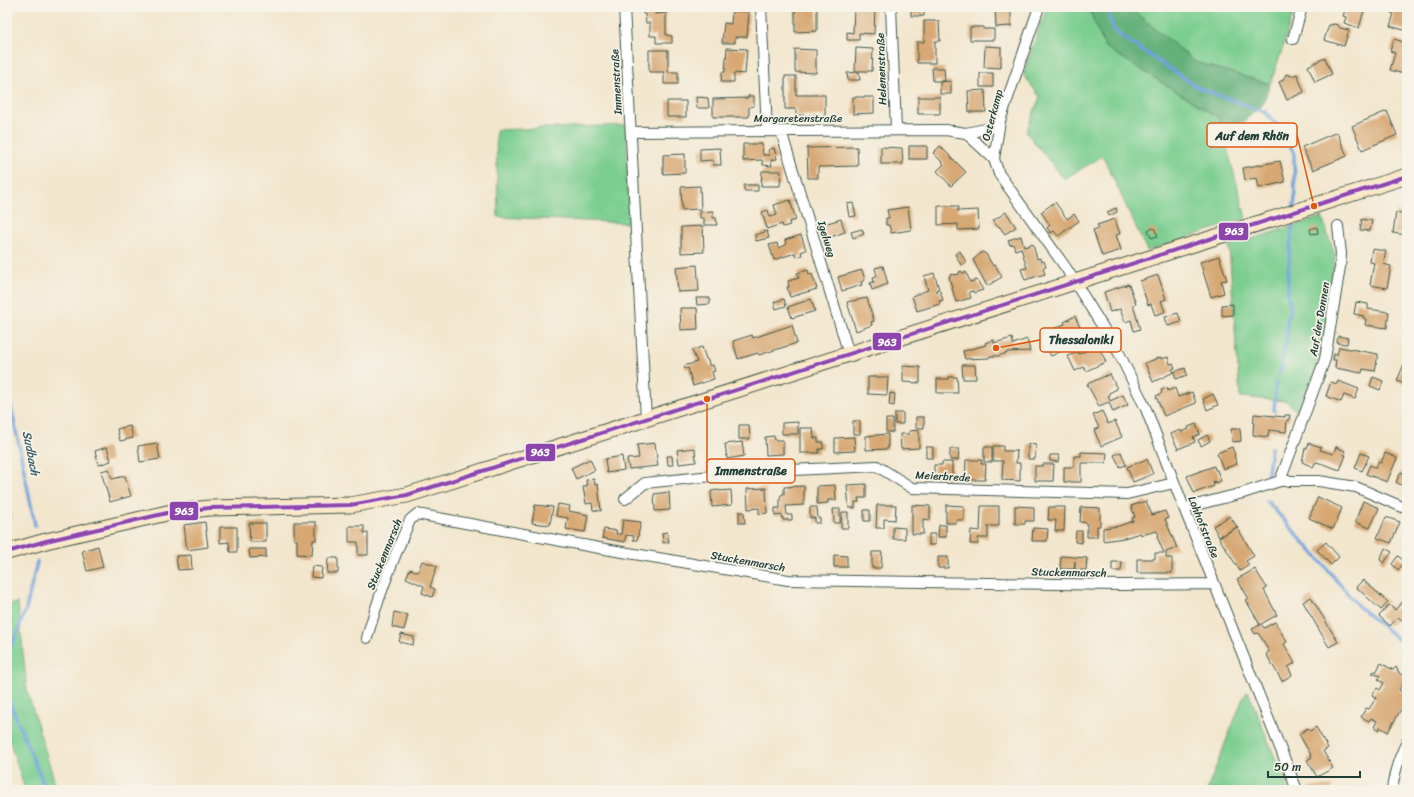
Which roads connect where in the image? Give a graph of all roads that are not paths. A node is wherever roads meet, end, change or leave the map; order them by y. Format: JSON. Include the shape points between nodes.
{"nodes":[{"id":1,"x":624,"y":7,"type":"edge"},
{"id":2,"x":761,"y":7,"type":"edge"},
{"id":3,"x":891,"y":7,"type":"edge"},
{"id":4,"x":1039,"y":7,"type":"edge"},
{"id":5,"x":1302,"y":7,"type":"edge"},
{"id":6,"x":1293,"y":39,"type":"dead end"},
{"id":7,"x":1000,"y":121,"type":"junction"},
{"id":8,"x":896,"y":129,"type":"junction"},
{"id":9,"x":767,"y":130,"type":"junction"},
{"id":10,"x":781,"y":131,"type":"junction"},
{"id":11,"x":631,"y":132,"type":"junction"},
{"id":12,"x":966,"y":133,"type":"junction"},
{"id":13,"x":994,"y":159,"type":"junction"},
{"id":14,"x":1407,"y":176,"type":"edge"},
{"id":15,"x":1338,"y":226,"type":"dead end"},
{"id":16,"x":1074,"y":282,"type":"junction"},
{"id":17,"x":849,"y":354,"type":"junction"},
{"id":18,"x":646,"y":419,"type":"junction"},
{"id":19,"x":1280,"y":481,"type":"junction"},
{"id":20,"x":1174,"y":483,"type":"junction"},
{"id":21,"x":625,"y":499,"type":"dead end"},
{"id":22,"x":1184,"y":508,"type":"junction"},
{"id":23,"x":1407,"y":509,"type":"edge"},
{"id":24,"x":7,"y":552,"type":"edge"},
{"id":25,"x":1214,"y":584,"type":"junction"},
{"id":26,"x":367,"y":638,"type":"dead end"},
{"id":27,"x":1407,"y":742,"type":"edge"},
{"id":28,"x":1297,"y":790,"type":"edge"},
{"id":29,"x":1392,"y":790,"type":"edge"}],
"edges":[{"from":1,"to":11,"type":"street","name":"Immenstraße"},
{"from":2,"to":9,"type":"street"},
{"from":3,"to":8,"type":"street","name":"Helenenstraße"},
{"from":4,"to":7,"type":"street","name":"Osterkamp"},
{"from":5,"to":6,"type":"street"},
{"from":7,"to":12,"type":"street","name":"Margaretenstraße","via":[[990,128]]},
{"from":7,"to":13,"type":"street","name":"Osterkamp"},
{"from":8,"to":10,"type":"street","name":"Margaretenstraße"},
{"from":8,"to":12,"type":"street","name":"Margaretenstraße"},
{"from":9,"to":10,"type":"street","name":"Margaretenstraße"},
{"from":9,"to":11,"type":"street","name":"Margaretenstraße"},
{"from":10,"to":17,"type":"street","name":"Igelweg"},
{"from":11,"to":18,"type":"street","name":"Immenstraße"},
{"from":12,"to":13,"type":"street"},
{"from":13,"to":16,"type":"street","via":[[999,174]]},
{"from":14,"to":16,"type":"main road"},
{"from":15,"to":19,"type":"street","name":"Auf der Dannen","via":[[1340,267],[1325,358]]},
{"from":16,"to":17,"type":"main road"},
{"from":16,"to":20,"type":"street","name":"Lohhofstraße","via":[[1119,353],[1146,409]]},
{"from":17,"to":18,"type":"main road"},
{"from":18,"to":24,"type":"main road","via":[[407,495],[350,505],[209,508],[167,513]]},
{"from":19,"to":22,"type":"street","via":[[1243,494]]},
{"from":19,"to":23,"type":"street","via":[[1319,481],[1356,487]]},
{"from":20,"to":21,"type":"street","name":"Meierbrede","via":[[1127,494],[912,488],[877,466],[749,472],[645,483]]},
{"from":20,"to":22,"type":"street","name":"Lohhofstraße"},
{"from":22,"to":25,"type":"street","name":"Lohhofstraße"},
{"from":25,"to":26,"type":"street","name":"Stuckenmarsch","via":[[788,580],[417,514],[410,520],[390,567]]},
{"from":25,"to":28,"type":"street","name":"Lohhofstraße"},
{"from":27,"to":29,"type":"street","via":[[1393,779]]}]}
